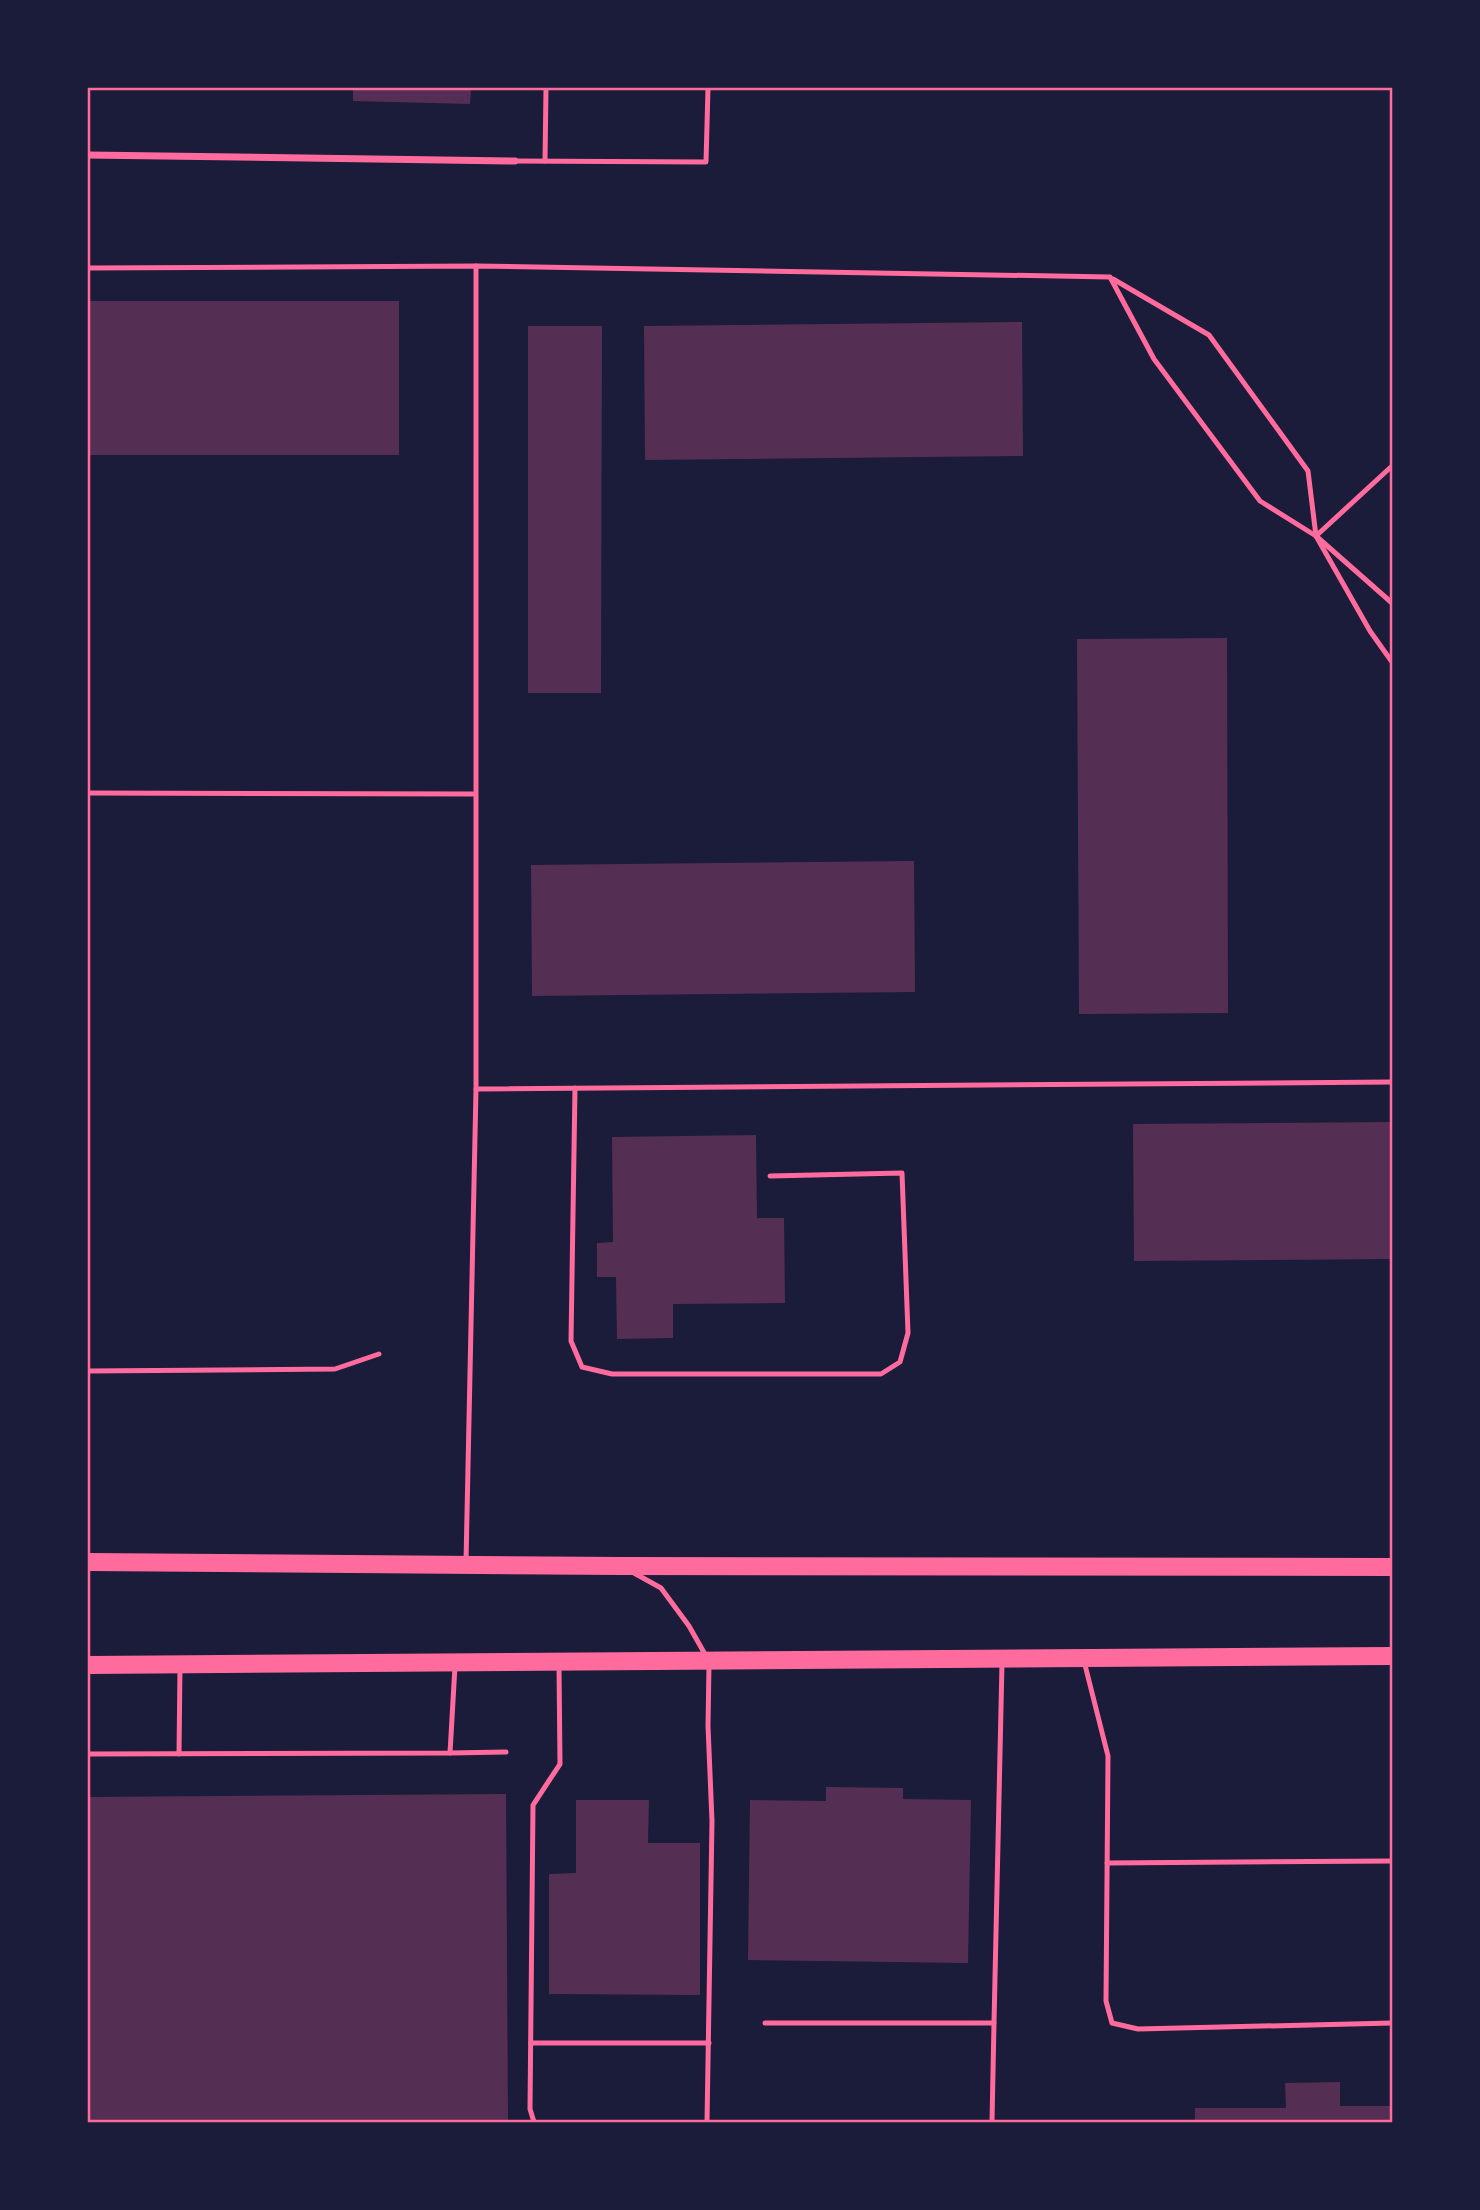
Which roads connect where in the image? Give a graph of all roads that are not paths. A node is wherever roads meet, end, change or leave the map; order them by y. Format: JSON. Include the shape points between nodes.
{"nodes":[{"id":1,"x":546,"y":88,"type":"edge"},
{"id":2,"x":708,"y":88,"type":"edge"},
{"id":3,"x":88,"y":155,"type":"edge"},
{"id":4,"x":515,"y":161,"type":"joint"},
{"id":5,"x":545,"y":161,"type":"junction"},
{"id":6,"x":476,"y":266,"type":"junction"},
{"id":7,"x":88,"y":268,"type":"edge"},
{"id":8,"x":1110,"y":277,"type":"junction"},
{"id":9,"x":1392,"y":466,"type":"edge"},
{"id":10,"x":1316,"y":536,"type":"junction"},
{"id":11,"x":1392,"y":603,"type":"edge"},
{"id":12,"x":1392,"y":662,"type":"edge"},
{"id":13,"x":88,"y":793,"type":"edge"},
{"id":14,"x":475,"y":794,"type":"junction"},
{"id":15,"x":1392,"y":1082,"type":"edge"},
{"id":16,"x":575,"y":1088,"type":"junction"},
{"id":17,"x":476,"y":1089,"type":"junction"},
{"id":18,"x":771,"y":1176,"type":"dead end"},
{"id":19,"x":379,"y":1354,"type":"dead end"},
{"id":20,"x":88,"y":1371,"type":"edge"},
{"id":21,"x":88,"y":1562,"type":"edge"},
{"id":22,"x":466,"y":1565,"type":"junction"},
{"id":23,"x":622,"y":1566,"type":"junction"},
{"id":24,"x":1392,"y":1566,"type":"edge"},
{"id":25,"x":1392,"y":1656,"type":"edge"},
{"id":26,"x":1002,"y":1658,"type":"junction"},
{"id":27,"x":1083,"y":1658,"type":"junction"},
{"id":28,"x":709,"y":1661,"type":"junction"},
{"id":29,"x":559,"y":1662,"type":"junction"},
{"id":30,"x":455,"y":1663,"type":"junction"},
{"id":31,"x":180,"y":1664,"type":"junction"},
{"id":32,"x":88,"y":1665,"type":"edge"},
{"id":33,"x":506,"y":1752,"type":"dead end"},
{"id":34,"x":179,"y":1754,"type":"junction"},
{"id":35,"x":450,"y":1754,"type":"junction"},
{"id":36,"x":88,"y":1755,"type":"edge"},
{"id":37,"x":1392,"y":1861,"type":"edge"},
{"id":38,"x":1107,"y":1863,"type":"junction"},
{"id":39,"x":994,"y":2022,"type":"junction"},
{"id":40,"x":765,"y":2023,"type":"dead end"},
{"id":41,"x":1392,"y":2023,"type":"edge"},
{"id":42,"x":531,"y":2043,"type":"junction"},
{"id":43,"x":709,"y":2043,"type":"junction"},
{"id":44,"x":534,"y":2123,"type":"edge"},
{"id":45,"x":707,"y":2123,"type":"edge"},
{"id":46,"x":992,"y":2123,"type":"edge"}],
"edges":[{"from":1,"to":5,"type":"lane"},
{"from":2,"to":5,"type":"lane","via":[[706,162]]},
{"from":3,"to":4,"type":"street"},
{"from":4,"to":5,"type":"lane"},
{"from":6,"to":7,"type":"lane"},
{"from":6,"to":8,"type":"lane"},
{"from":6,"to":14,"type":"lane"},
{"from":8,"to":10,"type":"lane","via":[[1154,359],[1260,501]]},
{"from":8,"to":10,"type":"lane","via":[[1209,335],[1308,471]]},
{"from":9,"to":10,"type":"lane"},
{"from":10,"to":11,"type":"lane"},
{"from":10,"to":12,"type":"lane"},
{"from":13,"to":14,"type":"lane"},
{"from":14,"to":17,"type":"lane"},
{"from":15,"to":16,"type":"lane"},
{"from":16,"to":17,"type":"lane"},
{"from":16,"to":18,"type":"lane","via":[[571,1341],[582,1367],[612,1374],[881,1374],[900,1362],[908,1333],[902,1173]]},
{"from":17,"to":22,"type":"lane"},
{"from":19,"to":20,"type":"lane","via":[[335,1369]]},
{"from":21,"to":22,"type":"main road"},
{"from":22,"to":23,"type":"main road"},
{"from":23,"to":24,"type":"main road"},
{"from":23,"to":28,"type":"lane","via":[[661,1588]]},
{"from":25,"to":27,"type":"main road"},
{"from":26,"to":27,"type":"main road"},
{"from":26,"to":28,"type":"main road"},
{"from":26,"to":39,"type":"lane"},
{"from":27,"to":38,"type":"lane","via":[[1108,1756]]},
{"from":28,"to":29,"type":"main road"},
{"from":28,"to":43,"type":"lane"},
{"from":29,"to":30,"type":"main road"},
{"from":29,"to":42,"type":"lane","via":[[560,1764],[533,1805]]},
{"from":30,"to":31,"type":"main road"},
{"from":30,"to":35,"type":"lane"},
{"from":31,"to":32,"type":"main road"},
{"from":31,"to":34,"type":"lane"},
{"from":33,"to":35,"type":"lane"},
{"from":34,"to":35,"type":"lane"},
{"from":34,"to":36,"type":"lane"},
{"from":37,"to":38,"type":"lane"},
{"from":38,"to":41,"type":"lane","via":[[1105,2001],[1112,2023],[1138,2029]]},
{"from":39,"to":40,"type":"lane"},
{"from":39,"to":46,"type":"lane"},
{"from":42,"to":43,"type":"lane"},
{"from":42,"to":44,"type":"lane"},
{"from":43,"to":45,"type":"lane"}]}
